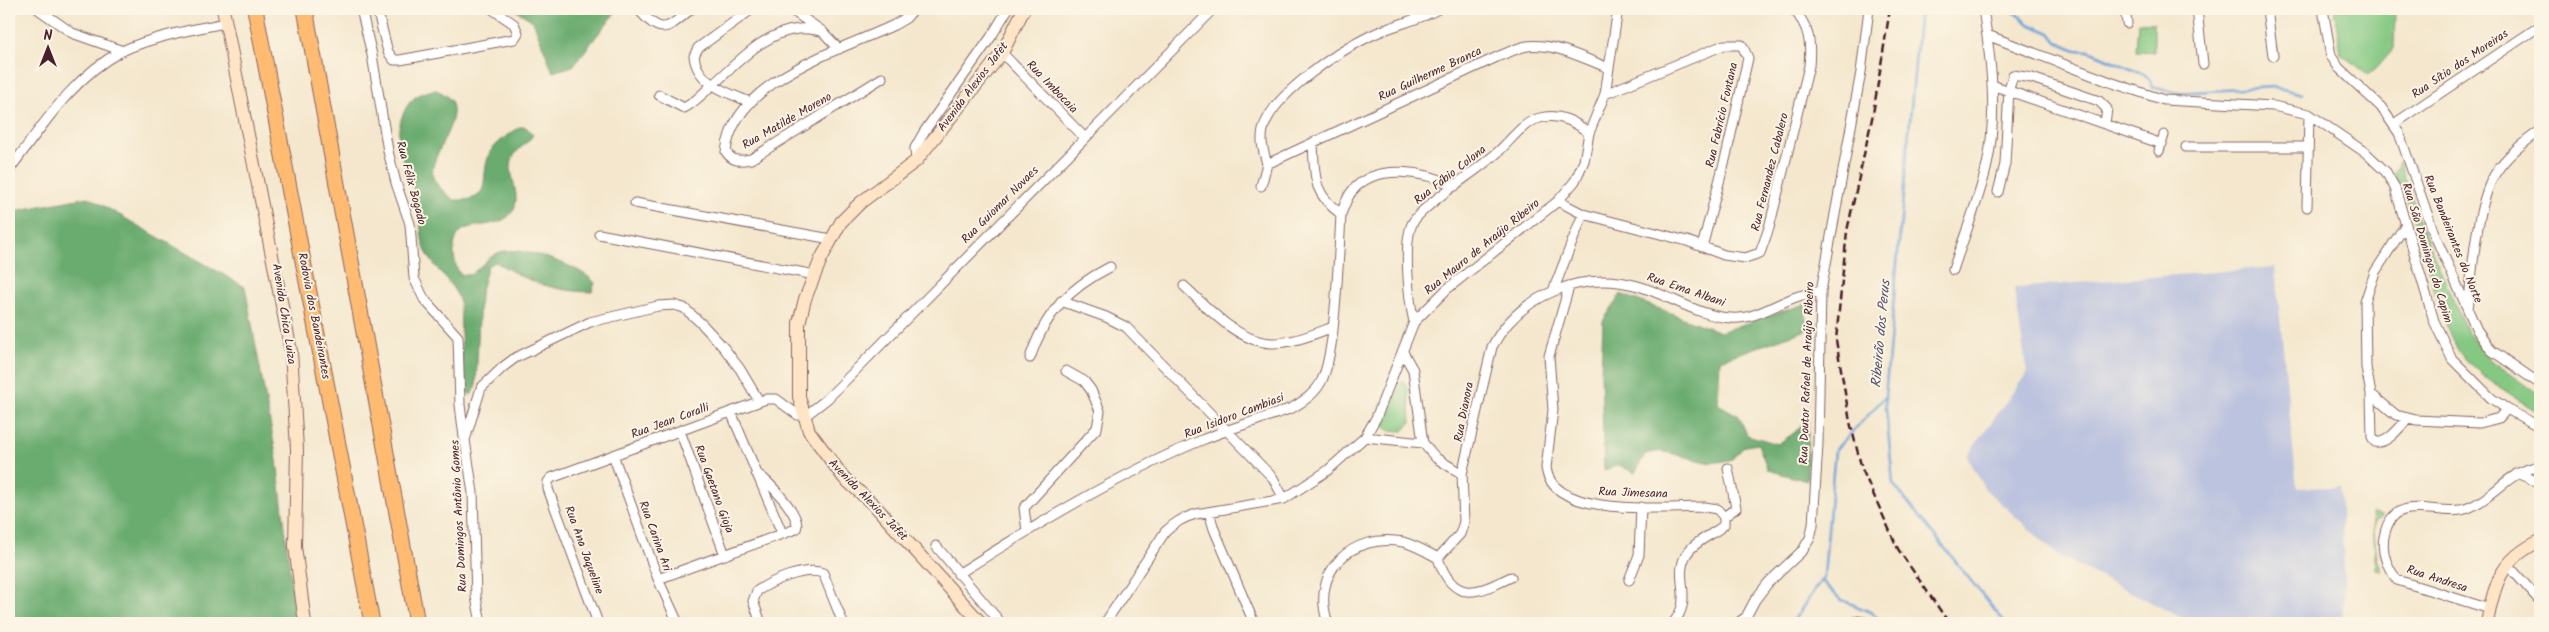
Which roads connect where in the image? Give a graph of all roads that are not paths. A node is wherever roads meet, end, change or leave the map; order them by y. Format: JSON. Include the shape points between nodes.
{"nodes":[{"id":1,"x":38,"y":9,"type":"edge"},
{"id":2,"x":223,"y":9,"type":"edge"},
{"id":3,"x":255,"y":9,"type":"edge"},
{"id":4,"x":305,"y":9,"type":"edge"},
{"id":5,"x":361,"y":9,"type":"edge"},
{"id":6,"x":376,"y":9,"type":"edge"},
{"id":7,"x":492,"y":9,"type":"edge"},
{"id":8,"x":691,"y":9,"type":"edge"},
{"id":9,"x":752,"y":9,"type":"edge"},
{"id":10,"x":790,"y":9,"type":"edge"},
{"id":11,"x":914,"y":9,"type":"edge"},
{"id":12,"x":1008,"y":9,"type":"edge"},
{"id":13,"x":1024,"y":9,"type":"edge"},
{"id":14,"x":1213,"y":9,"type":"edge"},
{"id":15,"x":1438,"y":9,"type":"edge"},
{"id":16,"x":1793,"y":9,"type":"edge"},
{"id":17,"x":1869,"y":9,"type":"edge"},
{"id":18,"x":1983,"y":9,"type":"edge"},
{"id":19,"x":2125,"y":9,"type":"edge"},
{"id":20,"x":2197,"y":9,"type":"edge"},
{"id":21,"x":2267,"y":9,"type":"edge"},
{"id":22,"x":2323,"y":9,"type":"edge"},
{"id":23,"x":640,"y":10,"type":"edge"},
{"id":24,"x":1620,"y":10,"type":"edge"},
{"id":25,"x":226,"y":23,"type":"junction"},
{"id":26,"x":2127,"y":23,"type":"dead end"},
{"id":27,"x":2540,"y":26,"type":"edge"},
{"id":28,"x":822,"y":31,"type":"junction"},
{"id":29,"x":1987,"y":35,"type":"junction"},
{"id":30,"x":839,"y":49,"type":"junction"},
{"id":31,"x":123,"y":51,"type":"junction"},
{"id":32,"x":1002,"y":53,"type":"junction"},
{"id":33,"x":2273,"y":56,"type":"dead end"},
{"id":34,"x":2203,"y":64,"type":"dead end"},
{"id":35,"x":1609,"y":68,"type":"junction"},
{"id":36,"x":882,"y":78,"type":"dead end"},
{"id":37,"x":1992,"y":85,"type":"junction"},
{"id":38,"x":712,"y":86,"type":"junction"},
{"id":39,"x":2009,"y":89,"type":"junction"},
{"id":40,"x":1605,"y":94,"type":"junction"},
{"id":41,"x":659,"y":95,"type":"dead end"},
{"id":42,"x":750,"y":102,"type":"junction"},
{"id":43,"x":2309,"y":114,"type":"junction"},
{"id":44,"x":2105,"y":123,"type":"junction"},
{"id":45,"x":2394,"y":124,"type":"junction"},
{"id":46,"x":2540,"y":131,"type":"edge"},
{"id":47,"x":1589,"y":133,"type":"junction"},
{"id":48,"x":1085,"y":138,"type":"junction"},
{"id":49,"x":2162,"y":143,"type":"dead end"},
{"id":50,"x":1313,"y":144,"type":"junction"},
{"id":51,"x":2186,"y":147,"type":"dead end"},
{"id":52,"x":2308,"y":147,"type":"junction"},
{"id":53,"x":916,"y":162,"type":"junction"},
{"id":54,"x":1268,"y":164,"type":"junction"},
{"id":55,"x":9,"y":170,"type":"edge"},
{"id":56,"x":1261,"y":186,"type":"dead end"},
{"id":57,"x":1454,"y":186,"type":"junction"},
{"id":58,"x":1998,"y":192,"type":"dead end"},
{"id":59,"x":1558,"y":201,"type":"junction"},
{"id":60,"x":635,"y":203,"type":"dead end"},
{"id":61,"x":2307,"y":207,"type":"dead end"},
{"id":62,"x":1341,"y":214,"type":"junction"},
{"id":63,"x":1583,"y":214,"type":"junction"},
{"id":64,"x":2406,"y":224,"type":"junction"},
{"id":65,"x":599,"y":234,"type":"dead end"},
{"id":66,"x":831,"y":239,"type":"junction"},
{"id":67,"x":1702,"y":247,"type":"junction"},
{"id":68,"x":1110,"y":267,"type":"dead end"},
{"id":69,"x":1953,"y":270,"type":"dead end"},
{"id":70,"x":815,"y":275,"type":"junction"},
{"id":71,"x":1184,"y":286,"type":"dead end"},
{"id":72,"x":1569,"y":287,"type":"junction"},
{"id":73,"x":1553,"y":290,"type":"junction"},
{"id":74,"x":1821,"y":290,"type":"junction"},
{"id":75,"x":1061,"y":301,"type":"junction"},
{"id":76,"x":2468,"y":311,"type":"junction"},
{"id":77,"x":1414,"y":322,"type":"junction"},
{"id":78,"x":1333,"y":327,"type":"junction"},
{"id":79,"x":1403,"y":352,"type":"junction"},
{"id":80,"x":1030,"y":358,"type":"dead end"},
{"id":81,"x":1066,"y":371,"type":"dead end"},
{"id":82,"x":2540,"y":384,"type":"edge"},
{"id":83,"x":2371,"y":394,"type":"junction"},
{"id":84,"x":759,"y":401,"type":"junction"},
{"id":85,"x":2507,"y":410,"type":"junction"},
{"id":86,"x":731,"y":412,"type":"junction"},
{"id":87,"x":803,"y":415,"type":"junction"},
{"id":88,"x":2408,"y":418,"type":"junction"},
{"id":89,"x":2540,"y":427,"type":"edge"},
{"id":90,"x":680,"y":431,"type":"junction"},
{"id":91,"x":1226,"y":431,"type":"junction"},
{"id":92,"x":1365,"y":437,"type":"junction"},
{"id":93,"x":465,"y":440,"type":"junction"},
{"id":94,"x":1423,"y":443,"type":"junction"},
{"id":95,"x":613,"y":455,"type":"junction"},
{"id":96,"x":2540,"y":466,"type":"edge"},
{"id":97,"x":1728,"y":468,"type":"dead end"},
{"id":98,"x":756,"y":473,"type":"junction"},
{"id":99,"x":2517,"y":473,"type":"junction"},
{"id":100,"x":1462,"y":474,"type":"junction"},
{"id":101,"x":2540,"y":483,"type":"edge"},
{"id":102,"x":547,"y":485,"type":"joint"},
{"id":103,"x":1284,"y":499,"type":"junction"},
{"id":104,"x":1641,"y":506,"type":"junction"},
{"id":105,"x":1209,"y":512,"type":"junction"},
{"id":106,"x":1724,"y":517,"type":"junction"},
{"id":107,"x":1027,"y":532,"type":"junction"},
{"id":108,"x":782,"y":534,"type":"junction"},
{"id":109,"x":2540,"y":542,"type":"edge"},
{"id":110,"x":936,"y":546,"type":"dead end"},
{"id":111,"x":725,"y":555,"type":"junction"},
{"id":112,"x":1438,"y":558,"type":"junction"},
{"id":113,"x":2507,"y":564,"type":"junction"},
{"id":114,"x":958,"y":574,"type":"junction"},
{"id":115,"x":1511,"y":577,"type":"dead end"},
{"id":116,"x":658,"y":579,"type":"junction"},
{"id":117,"x":1629,"y":580,"type":"dead end"},
{"id":118,"x":2540,"y":601,"type":"edge"},
{"id":119,"x":2490,"y":609,"type":"junction"},
{"id":120,"x":1748,"y":620,"type":"edge"},
{"id":121,"x":305,"y":623,"type":"edge"},
{"id":122,"x":372,"y":623,"type":"edge"},
{"id":123,"x":417,"y":623,"type":"edge"},
{"id":124,"x":481,"y":623,"type":"edge"},
{"id":125,"x":598,"y":623,"type":"edge"},
{"id":126,"x":678,"y":623,"type":"edge"},
{"id":127,"x":761,"y":623,"type":"edge"},
{"id":128,"x":843,"y":623,"type":"edge"},
{"id":129,"x":982,"y":623,"type":"edge"},
{"id":130,"x":1001,"y":623,"type":"edge"},
{"id":131,"x":1105,"y":623,"type":"edge"},
{"id":132,"x":1254,"y":623,"type":"edge"},
{"id":133,"x":1328,"y":623,"type":"edge"},
{"id":134,"x":1673,"y":623,"type":"edge"},
{"id":135,"x":1738,"y":623,"type":"edge"},
{"id":136,"x":1850,"y":623,"type":"edge"},
{"id":137,"x":1870,"y":623,"type":"edge"},
{"id":138,"x":2487,"y":623,"type":"edge"}],
"edges":[{"from":1,"to":31,"type":"street","via":[[72,33]]},
{"from":2,"to":25,"type":"main road","name":"Avenida Chica Luiza"},
{"from":3,"to":122,"type":"highway","name":"Rodovia dos Bandeirantes"},
{"from":4,"to":123,"type":"highway"},
{"from":5,"to":93,"type":"street","name":"Rua Félix Bogado","via":[[392,167],[410,224],[414,278],[424,299],[458,337],[460,405]]},
{"from":6,"to":7,"type":"street","via":[[388,52],[394,60],[514,39],[518,33],[514,24]]},
{"from":8,"to":23,"type":"street","via":[[669,27],[663,28]]},
{"from":9,"to":38,"type":"street","via":[[698,48],[695,62]]},
{"from":10,"to":28,"type":"street"},
{"from":11,"to":30,"type":"street","name":"Rua Matilde Moreno","via":[[894,25]]},
{"from":12,"to":53,"type":"street","name":"Avenida Alexios Jafet","via":[[992,37],[924,132],[915,148]]},
{"from":13,"to":32,"type":"main road","name":"Avenida Alexios Jafet"},
{"from":14,"to":48,"type":"street","name":"Rua Guiomar Novaes"},
{"from":15,"to":54,"type":"street","via":[[1349,47],[1299,84],[1277,105],[1263,128],[1262,148]]},
{"from":16,"to":67,"type":"street","name":"Rua Fernandez Cabalero","via":[[1808,30],[1809,66],[1764,246],[1760,254],[1745,258]]},
{"from":17,"to":74,"type":"street","name":"Rua Doutor Rafael de Araújo Ribeiro","via":[[1861,72]]},
{"from":18,"to":29,"type":"street"},
{"from":19,"to":26,"type":"street"},
{"from":20,"to":34,"type":"street"},
{"from":21,"to":33,"type":"street"},
{"from":22,"to":45,"type":"street","name":"Rua Bandeirantes do Norte","via":[[2329,48],[2339,68],[2372,98]]},
{"from":24,"to":35,"type":"street","name":"Rua Mauro de Araújo Ribeiro"},
{"from":25,"to":31,"type":"street"},
{"from":25,"to":121,"type":"main road","name":"Avenida Chica Luiza","via":[[291,351],[297,449],[294,546]]},
{"from":27,"to":45,"type":"street","name":"Rua Sítio dos Moreiras"},
{"from":28,"to":30,"type":"street"},
{"from":28,"to":38,"type":"street","via":[[800,29],[782,33],[744,56]]},
{"from":29,"to":37,"type":"street"},
{"from":29,"to":43,"type":"street","name":"Rua São Domingos do Capim","via":[[2164,100],[2273,106]]},
{"from":30,"to":42,"type":"street","name":"Rua Matilde Moreno","via":[[769,86]]},
{"from":31,"to":55,"type":"street","via":[[62,100]]},
{"from":32,"to":48,"type":"street","name":"Rua Imbocaia"},
{"from":32,"to":53,"type":"main road","name":"Avenida Alexios Jafet"},
{"from":35,"to":40,"type":"street","name":"Rua Mauro de Araújo Ribeiro"},
{"from":35,"to":50,"type":"street","name":"Rua Guilherme Branca","via":[[1562,49],[1525,46]]},
{"from":36,"to":42,"type":"street","name":"Rua Matilde Moreno","via":[[751,159],[731,159],[726,152],[727,137]]},
{"from":37,"to":39,"type":"street"},
{"from":37,"to":69,"type":"street","via":[[1991,142],[1987,166]]},
{"from":38,"to":41,"type":"street","via":[[684,108]]},
{"from":38,"to":42,"type":"street"},
{"from":39,"to":44,"type":"street"},
{"from":39,"to":44,"type":"street","via":[[2016,74],[2099,101],[2107,109]]},
{"from":39,"to":58,"type":"street","via":[[2010,124]]},
{"from":40,"to":47,"type":"street","name":"Rua Mauro de Araújo Ribeiro"},
{"from":40,"to":67,"type":"street","name":"Rua Fabrício Fontana","via":[[1724,44],[1742,46],[1746,51],[1748,58],[1738,106]]},
{"from":43,"to":52,"type":"street"},
{"from":43,"to":64,"type":"street","name":"Rua São Domingos do Capim","via":[[2366,153],[2386,172],[2395,188]]},
{"from":44,"to":49,"type":"street"},
{"from":45,"to":76,"type":"street","name":"Rua Bandeirantes do Norte","via":[[2435,236]]},
{"from":46,"to":76,"type":"street","via":[[2503,163],[2490,184],[2480,226]]},
{"from":47,"to":57,"type":"street","name":"Rua Fábio Colona","via":[[1564,118],[1539,118]]},
{"from":47,"to":59,"type":"street","name":"Rua Mauro de Araújo Ribeiro","via":[[1576,181]]},
{"from":48,"to":87,"type":"street","name":"Rua Guiomar Novaes","via":[[827,399]]},
{"from":50,"to":54,"type":"street","name":"Rua Guilherme Branca"},
{"from":50,"to":62,"type":"street","via":[[1320,195]]},
{"from":51,"to":52,"type":"street"},
{"from":52,"to":61,"type":"street"},
{"from":53,"to":66,"type":"main road","name":"Avenida Alexios Jafet","via":[[860,203],[841,222]]},
{"from":54,"to":56,"type":"street"},
{"from":57,"to":62,"type":"street","via":[[1417,174],[1392,172],[1373,176],[1352,190]]},
{"from":57,"to":77,"type":"street","name":"Rua Fábio Colona","via":[[1412,222],[1409,231],[1410,306]]},
{"from":59,"to":63,"type":"street","name":"Rua Fernandez Cabalero"},
{"from":59,"to":77,"type":"street","name":"Rua Mauro de Araújo Ribeiro","via":[[1447,288]]},
{"from":60,"to":66,"type":"street"},
{"from":62,"to":78,"type":"street","name":"Rua Isidoro Cambiasi"},
{"from":63,"to":67,"type":"street","name":"Rua Fernandez Cabalero"},
{"from":63,"to":73,"type":"street"},
{"from":64,"to":83,"type":"street","via":[[2375,272],[2365,302],[2366,358]]},
{"from":64,"to":85,"type":"street","name":"Rua São Domingos do Capim","via":[[2443,343],[2463,372]]},
{"from":65,"to":70,"type":"street"},
{"from":66,"to":70,"type":"main road","name":"Avenida Alexios Jafet"},
{"from":68,"to":75,"type":"street","via":[[1089,278]]},
{"from":70,"to":87,"type":"main road","name":"Avenida Alexios Jafet","via":[[799,322],[799,397]]},
{"from":71,"to":78,"type":"street","via":[[1238,331],[1255,340],[1280,342]]},
{"from":72,"to":73,"type":"street","name":"Rua Ema Albani"},
{"from":72,"to":74,"type":"street","name":"Rua Ema Albani","via":[[1615,280],[1706,312],[1734,318]]},
{"from":72,"to":104,"type":"street","name":"Rua Jimesana","via":[[1549,356],[1553,410],[1547,475],[1559,489],[1580,502],[1600,506]]},
{"from":73,"to":100,"type":"street","name":"Rua Dianora","via":[[1513,317],[1501,329],[1492,347]]},
{"from":74,"to":120,"type":"street","name":"Rua Doutor Rafael de Araújo Ribeiro","via":[[1813,525],[1803,550],[1760,592]]},
{"from":75,"to":80,"type":"street","via":[[1048,317]]},
{"from":75,"to":91,"type":"street","via":[[1126,327]]},
{"from":76,"to":82,"type":"street","name":"Rua Bandeirantes do Norte","via":[[2491,350]]},
{"from":77,"to":79,"type":"street","name":"Rua Mauro de Araújo Ribeiro"},
{"from":78,"to":91,"type":"street","name":"Rua Isidoro Cambiasi","via":[[1322,380],[1305,401]]},
{"from":79,"to":92,"type":"street","name":"Rua Mauro de Araújo Ribeiro"},
{"from":79,"to":94,"type":"street","via":[[1413,370]]},
{"from":81,"to":107,"type":"street","via":[[1084,381],[1091,390],[1097,401],[1100,420],[1091,436],[1024,508]]},
{"from":83,"to":88,"type":"street","via":[[2390,411]]},
{"from":83,"to":88,"type":"street","via":[[2372,437],[2375,442],[2389,437]]},
{"from":84,"to":86,"type":"street","name":"Rua Jean Coralli"},
{"from":84,"to":87,"type":"street","name":"Rua Jean Coralli","via":[[776,399],[792,413]]},
{"from":84,"to":93,"type":"street","name":"Rua Domingos Antônio Gomes","via":[[740,369],[702,324],[679,306],[658,306],[602,318],[515,358],[476,396]]},
{"from":85,"to":88,"type":"street","via":[[2499,418],[2480,423]]},
{"from":85,"to":89,"type":"street","name":"Rua São Domingos do Capim"},
{"from":86,"to":90,"type":"street","name":"Rua Jean Coralli"},
{"from":86,"to":98,"type":"street"},
{"from":87,"to":129,"type":"main road","name":"Avenida Alexios Jafet","via":[[834,467],[890,522]]},
{"from":90,"to":95,"type":"street","name":"Rua Jean Coralli"},
{"from":90,"to":111,"type":"street","name":"Rua Gaetano Gioja"},
{"from":91,"to":103,"type":"street","via":[[1273,478]]},
{"from":91,"to":107,"type":"street","name":"Rua Isidoro Cambiasi","via":[[1138,471]]},
{"from":92,"to":94,"type":"street"},
{"from":92,"to":103,"type":"street","name":"Rua Mauro de Araújo Ribeiro","via":[[1310,483]]},
{"from":93,"to":124,"type":"street","name":"Rua Domingos Antônio Gomes","via":[[473,493],[476,598]]},
{"from":94,"to":100,"type":"street","via":[[1436,458]]},
{"from":95,"to":102,"type":"street","name":"Rua Jean Coralli","via":[[554,476]]},
{"from":95,"to":116,"type":"street","name":"Rua Carina Ari"},
{"from":96,"to":99,"type":"street","name":"Rua Andresa"},
{"from":97,"to":106,"type":"street","via":[[1736,508]]},
{"from":98,"to":108,"type":"street"},
{"from":98,"to":108,"type":"street","via":[[769,482],[796,519],[796,529]]},
{"from":99,"to":101,"type":"street"},
{"from":99,"to":119,"type":"street","name":"Rua Andresa","via":[[2485,499],[2466,508],[2449,510],[2419,506],[2405,510],[2389,522],[2384,538],[2384,556],[2397,580]]},
{"from":100,"to":112,"type":"street","name":"Rua Dianora","via":[[1464,522],[1460,534]]},
{"from":102,"to":125,"type":"street","name":"Rua Ana Jaqueline"},
{"from":103,"to":105,"type":"street","name":"Rua Mauro de Araújo Ribeiro"},
{"from":104,"to":106,"type":"street","name":"Rua Jimesana","via":[[1717,508]]},
{"from":104,"to":117,"type":"street","via":[[1639,555]]},
{"from":105,"to":131,"type":"street","name":"Rua Mauro de Araújo Ribeiro","via":[[1184,517],[1165,532]]},
{"from":105,"to":132,"type":"street"},
{"from":106,"to":134,"type":"street","via":[[1724,525],[1691,548],[1685,557],[1682,567],[1683,610]]},
{"from":107,"to":114,"type":"street","name":"Rua Isidoro Cambiasi"},
{"from":108,"to":111,"type":"street"},
{"from":109,"to":113,"type":"main road"},
{"from":110,"to":114,"type":"street"},
{"from":111,"to":116,"type":"street"},
{"from":112,"to":115,"type":"street","via":[[1449,582],[1459,590],[1483,590]]},
{"from":112,"to":133,"type":"street","via":[[1420,548],[1387,541],[1359,546],[1344,554],[1333,565],[1325,582],[1323,595]]},
{"from":113,"to":118,"type":"street"},
{"from":113,"to":119,"type":"main road","via":[[2498,579]]},
{"from":114,"to":130,"type":"street"},
{"from":116,"to":126,"type":"street","name":"Rua Carina Ari"},
{"from":119,"to":138,"type":"main road"},
{"from":120,"to":135,"type":"street","name":"Rua Doutor Rafael de Araújo Ribeiro"},
{"from":127,"to":128,"type":"street","via":[[753,601],[757,591],[816,570],[822,573]]},
{"from":136,"to":137,"type":"street"}]}
